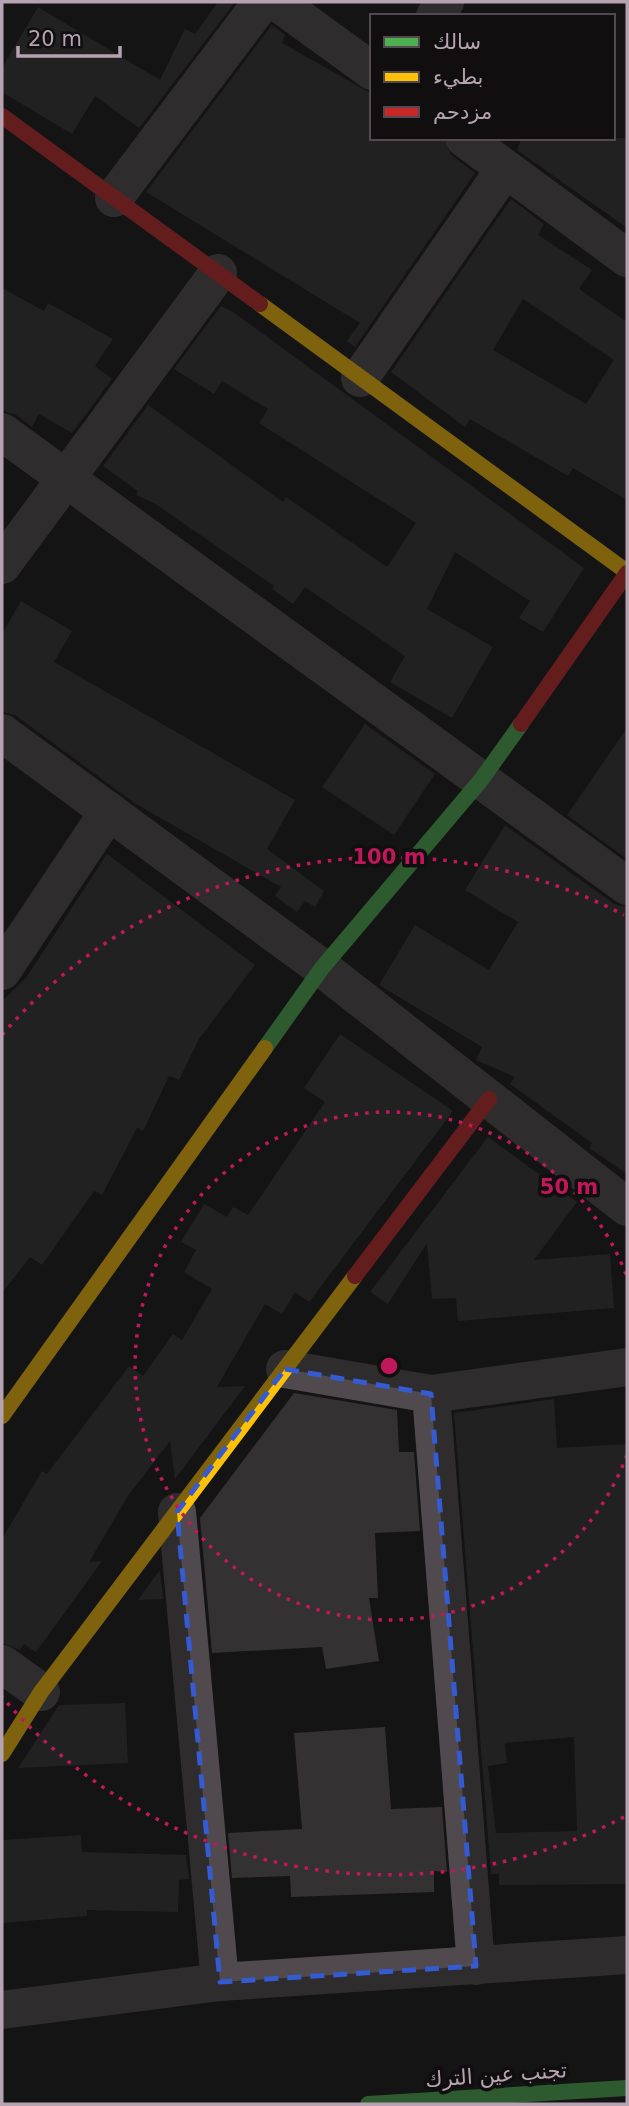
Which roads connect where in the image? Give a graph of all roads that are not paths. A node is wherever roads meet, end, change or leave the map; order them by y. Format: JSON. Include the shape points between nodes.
{"nodes":[{"id":1,"x":261,"y":2,"type":"edge"},
{"id":2,"x":277,"y":2,"type":"edge"},
{"id":3,"x":370,"y":70,"type":"edge"},
{"id":4,"x":2,"y":116,"type":"edge"},
{"id":5,"x":467,"y":140,"type":"edge"},
{"id":6,"x":505,"y":169,"type":"junction"},
{"id":7,"x":114,"y":198,"type":"junction"},
{"id":8,"x":627,"y":258,"type":"edge"},
{"id":9,"x":218,"y":273,"type":"junction"},
{"id":10,"x":360,"y":378,"type":"junction"},
{"id":11,"x":2,"y":432,"type":"edge"},
{"id":12,"x":64,"y":478,"type":"junction"},
{"id":13,"x":2,"y":565,"type":"edge"},
{"id":14,"x":627,"y":573,"type":"edge"},
{"id":15,"x":2,"y":733,"type":"edge"},
{"id":16,"x":481,"y":780,"type":"junction"},
{"id":17,"x":109,"y":811,"type":"junction"},
{"id":18,"x":627,"y":886,"type":"edge"},
{"id":19,"x":322,"y":968,"type":"junction"},
{"id":20,"x":2,"y":971,"type":"edge"},
{"id":21,"x":489,"y":1098,"type":"junction"},
{"id":22,"x":627,"y":1207,"type":"edge"},
{"id":23,"x":627,"y":1367,"type":"edge"},
{"id":24,"x":285,"y":1369,"type":"junction"},
{"id":25,"x":431,"y":1394,"type":"junction"},
{"id":26,"x":2,"y":1416,"type":"edge"},
{"id":27,"x":177,"y":1512,"type":"junction"},
{"id":28,"x":2,"y":1664,"type":"edge"},
{"id":29,"x":41,"y":1692,"type":"junction"},
{"id":30,"x":2,"y":1754,"type":"edge"},
{"id":31,"x":627,"y":1955,"type":"edge"},
{"id":32,"x":476,"y":1966,"type":"junction"},
{"id":33,"x":220,"y":1982,"type":"junction"},
{"id":34,"x":2,"y":2010,"type":"edge"},
{"id":35,"x":627,"y":2088,"type":"edge"},
{"id":36,"x":368,"y":2104,"type":"edge"}],
"edges":[{"from":1,"to":7,"type":"street"},
{"from":2,"to":3,"type":"street"},
{"from":4,"to":7,"type":"main road"},
{"from":5,"to":6,"type":"street"},
{"from":6,"to":8,"type":"street"},
{"from":6,"to":10,"type":"street"},
{"from":7,"to":9,"type":"main road"},
{"from":9,"to":10,"type":"main road"},
{"from":9,"to":12,"type":"street"},
{"from":10,"to":14,"type":"main road"},
{"from":11,"to":12,"type":"street"},
{"from":12,"to":13,"type":"street"},
{"from":12,"to":16,"type":"street"},
{"from":14,"to":16,"type":"main road"},
{"from":15,"to":17,"type":"street"},
{"from":16,"to":18,"type":"street"},
{"from":16,"to":19,"type":"main road"},
{"from":17,"to":19,"type":"street"},
{"from":17,"to":20,"type":"street"},
{"from":19,"to":21,"type":"street"},
{"from":19,"to":26,"type":"main road"},
{"from":21,"to":22,"type":"street"},
{"from":21,"to":24,"type":"main road"},
{"from":23,"to":25,"type":"street"},
{"from":24,"to":25,"type":"street"},
{"from":24,"to":27,"type":"main road"},
{"from":25,"to":32,"type":"street"},
{"from":27,"to":29,"type":"main road"},
{"from":27,"to":33,"type":"street"},
{"from":28,"to":29,"type":"street"},
{"from":29,"to":30,"type":"main road"},
{"from":31,"to":32,"type":"street"},
{"from":32,"to":33,"type":"street"},
{"from":33,"to":34,"type":"street"},
{"from":35,"to":36,"type":"main road","name":"تجنب عين الترك"}]}
